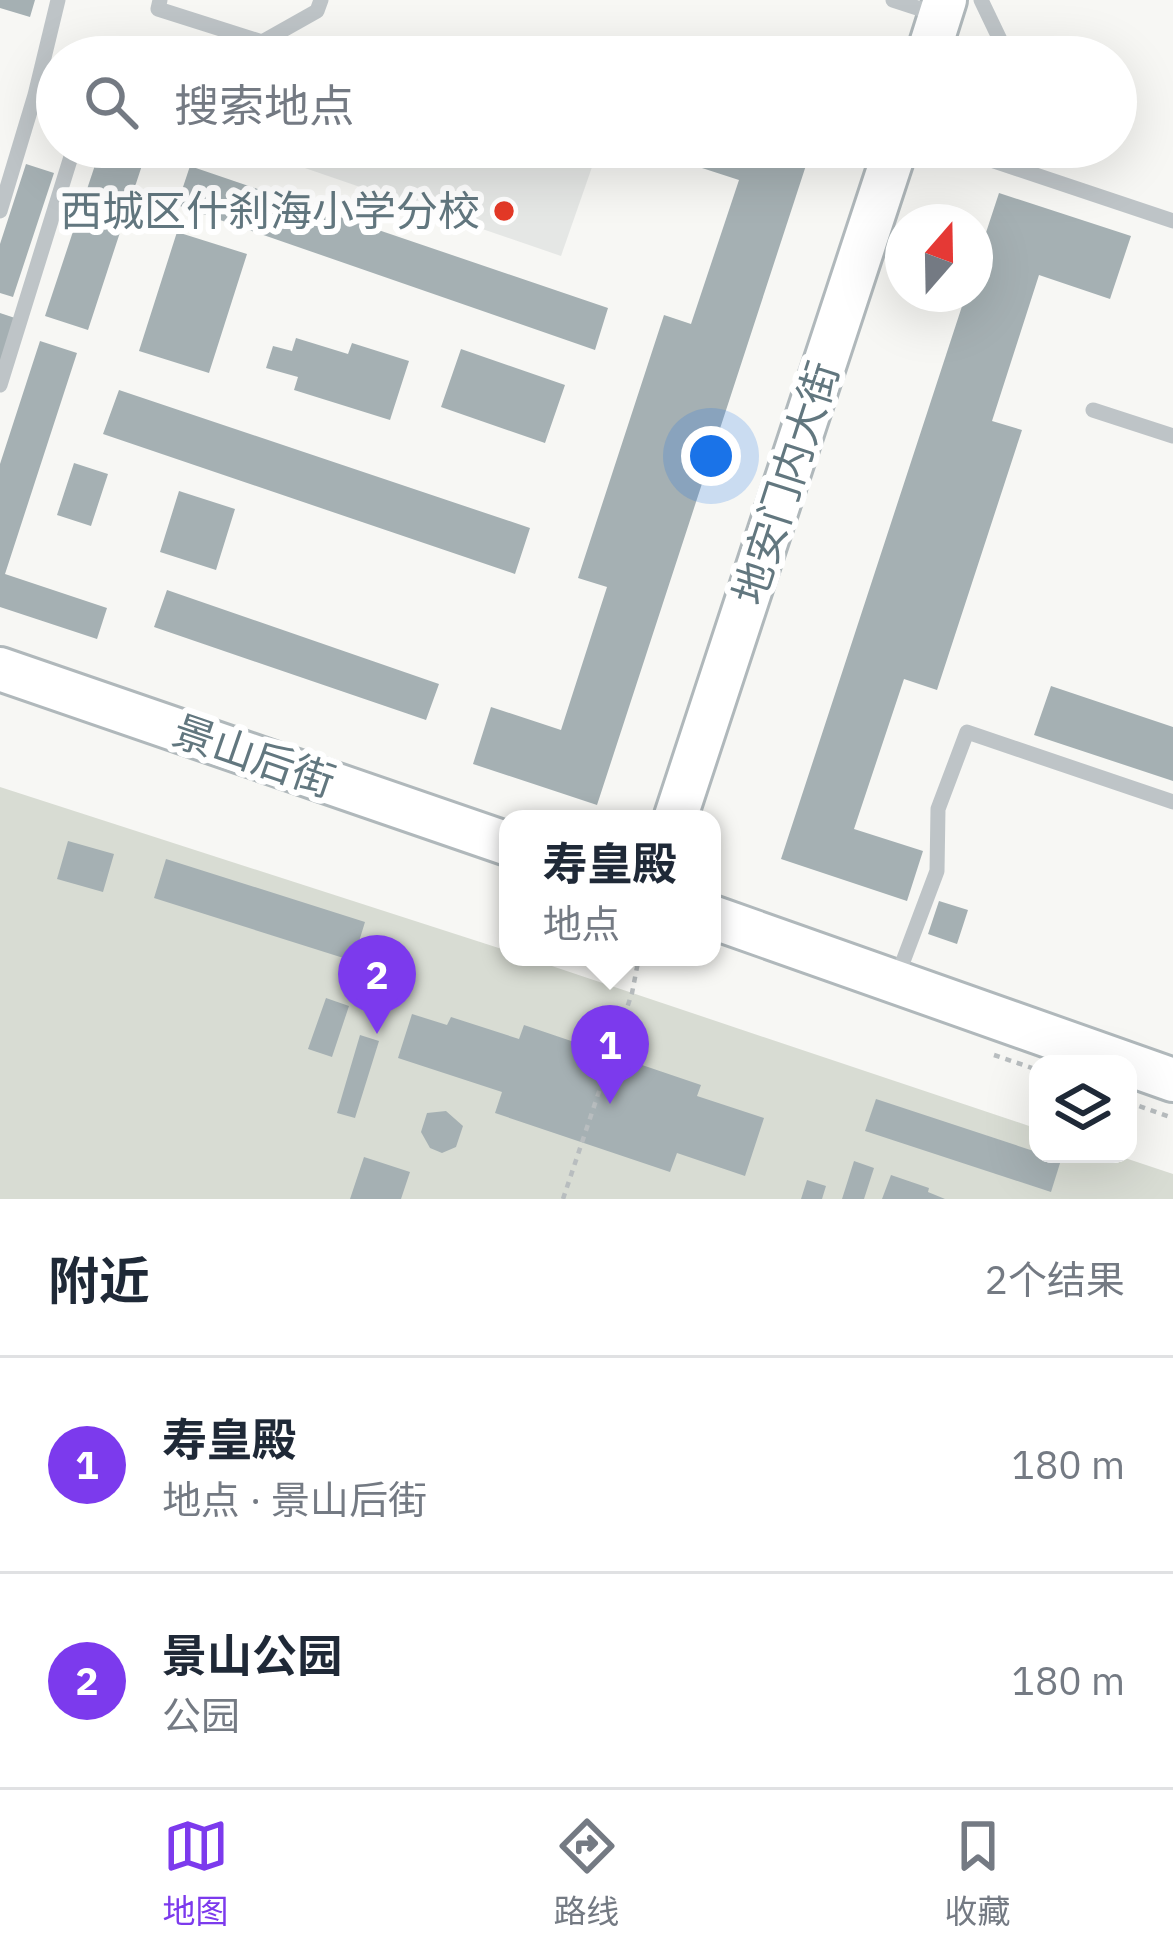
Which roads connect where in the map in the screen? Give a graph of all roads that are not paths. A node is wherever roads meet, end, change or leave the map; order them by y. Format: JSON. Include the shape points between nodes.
{"nodes":[{"id":1,"x":58,"y":0,"type":"edge"},
{"id":2,"x":160,"y":0,"type":"edge"},
{"id":3,"x":321,"y":0,"type":"edge"},
{"id":4,"x":893,"y":0,"type":"edge"},
{"id":5,"x":981,"y":0,"type":"edge"},
{"id":6,"x":943,"y":8,"type":"edge"},
{"id":7,"x":49,"y":36,"type":"edge"},
{"id":8,"x":243,"y":36,"type":"edge"},
{"id":9,"x":273,"y":36,"type":"edge"},
{"id":10,"x":999,"y":36,"type":"edge"},
{"id":11,"x":36,"y":91,"type":"edge"},
{"id":12,"x":67,"y":168,"type":"edge"},
{"id":13,"x":889,"y":168,"type":"edge"},
{"id":14,"x":1018,"y":168,"type":"edge"},
{"id":15,"x":0,"y":211,"type":"edge"},
{"id":16,"x":1173,"y":221,"type":"edge"},
{"id":17,"x":0,"y":385,"type":"edge"},
{"id":18,"x":1093,"y":410,"type":"dead end"},
{"id":19,"x":1173,"y":436,"type":"edge"},
{"id":20,"x":0,"y":669,"type":"edge"},
{"id":21,"x":1173,"y":802,"type":"edge"},
{"id":22,"x":678,"y":810,"type":"edge"},
{"id":23,"x":499,"y":841,"type":"edge"},
{"id":24,"x":721,"y":920,"type":"edge"},
{"id":25,"x":895,"y":983,"type":"junction"},
{"id":26,"x":1173,"y":1080,"type":"edge"}],
"edges":[{"from":1,"to":7,"type":"lane"},
{"from":2,"to":8,"type":"lane","via":[[158,9]]},
{"from":3,"to":9,"type":"lane","via":[[317,11]]},
{"from":4,"to":6,"type":"lane"},
{"from":5,"to":10,"type":"lane"},
{"from":11,"to":15,"type":"lane"},
{"from":12,"to":17,"type":"lane"},
{"from":13,"to":22,"type":"street","name":"地安门内大街"},
{"from":14,"to":16,"type":"lane"},
{"from":18,"to":19,"type":"lane"},
{"from":20,"to":23,"type":"street","name":"景山后街"},
{"from":21,"to":25,"type":"lane","via":[[967,732],[938,809],[937,871]]},
{"from":24,"to":25,"type":"street"},
{"from":25,"to":26,"type":"street"}]}
